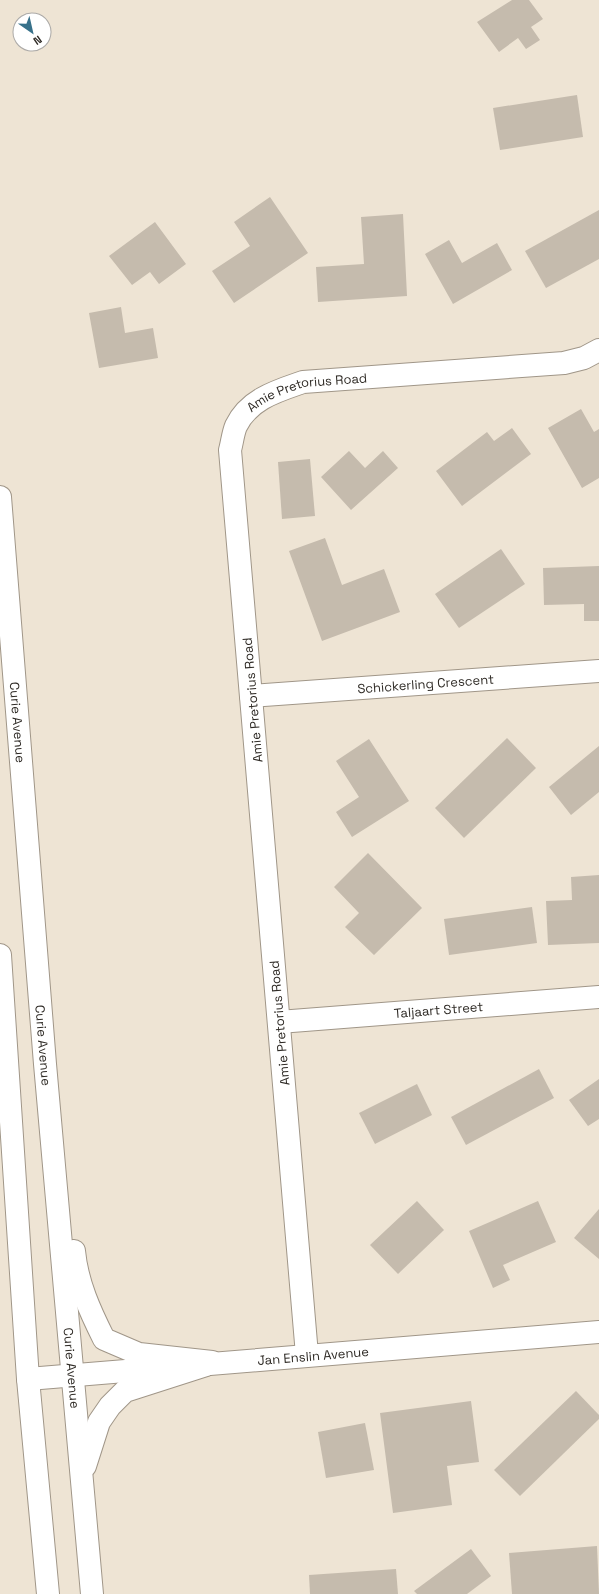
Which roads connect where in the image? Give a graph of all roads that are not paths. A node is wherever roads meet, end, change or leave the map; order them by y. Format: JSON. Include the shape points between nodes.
{"nodes":[{"id":1,"x":599,"y":350,"type":"edge"},
{"id":2,"x":0,"y":497,"type":"edge"},
{"id":3,"x":599,"y":671,"type":"edge"},
{"id":4,"x":251,"y":696,"type":"junction"},
{"id":5,"x":0,"y":955,"type":"edge"},
{"id":6,"x":599,"y":997,"type":"edge"},
{"id":7,"x":279,"y":1022,"type":"junction"},
{"id":8,"x":45,"y":1064,"type":"junction"},
{"id":9,"x":599,"y":1332,"type":"edge"},
{"id":10,"x":307,"y":1355,"type":"junction"},
{"id":11,"x":212,"y":1362,"type":"junction"},
{"id":12,"x":72,"y":1374,"type":"junction"},
{"id":13,"x":28,"y":1379,"type":"junction"},
{"id":14,"x":88,"y":1543,"type":"junction"},
{"id":15,"x":48,"y":1594,"type":"edge"},
{"id":16,"x":92,"y":1594,"type":"edge"}],
"edges":[{"from":1,"to":4,"type":"street","name":"Amie Pretorius Road","via":[[584,358],[564,363],[303,382],[276,391],[252,404],[236,426],[230,450]]},
{"from":2,"to":8,"type":"street","name":"Curie Avenue"},
{"from":3,"to":4,"type":"street","name":"Schickerling Crescent"},
{"from":4,"to":7,"type":"street","name":"Amie Pretorius Road"},
{"from":5,"to":13,"type":"street"},
{"from":6,"to":7,"type":"street","name":"Taljaart Street"},
{"from":7,"to":10,"type":"street","name":"Amie Pretorius Road"},
{"from":8,"to":11,"type":"street","via":[[60,1132],[76,1272],[104,1339],[139,1354]]},
{"from":8,"to":12,"type":"street","name":"Curie Avenue"},
{"from":9,"to":10,"type":"street","name":"Jan Enslin Avenue"},
{"from":10,"to":11,"type":"street","name":"Jan Enslin Avenue"},
{"from":11,"to":12,"type":"street","name":"Jan Enslin Avenue"},
{"from":11,"to":14,"type":"street","via":[[125,1391],[99,1422],[84,1468]]},
{"from":12,"to":13,"type":"street","name":"Jan Enslin Avenue"},
{"from":12,"to":14,"type":"street","name":"Curie Avenue"},
{"from":13,"to":15,"type":"street"},
{"from":14,"to":16,"type":"street","name":"Curie Avenue"}]}
